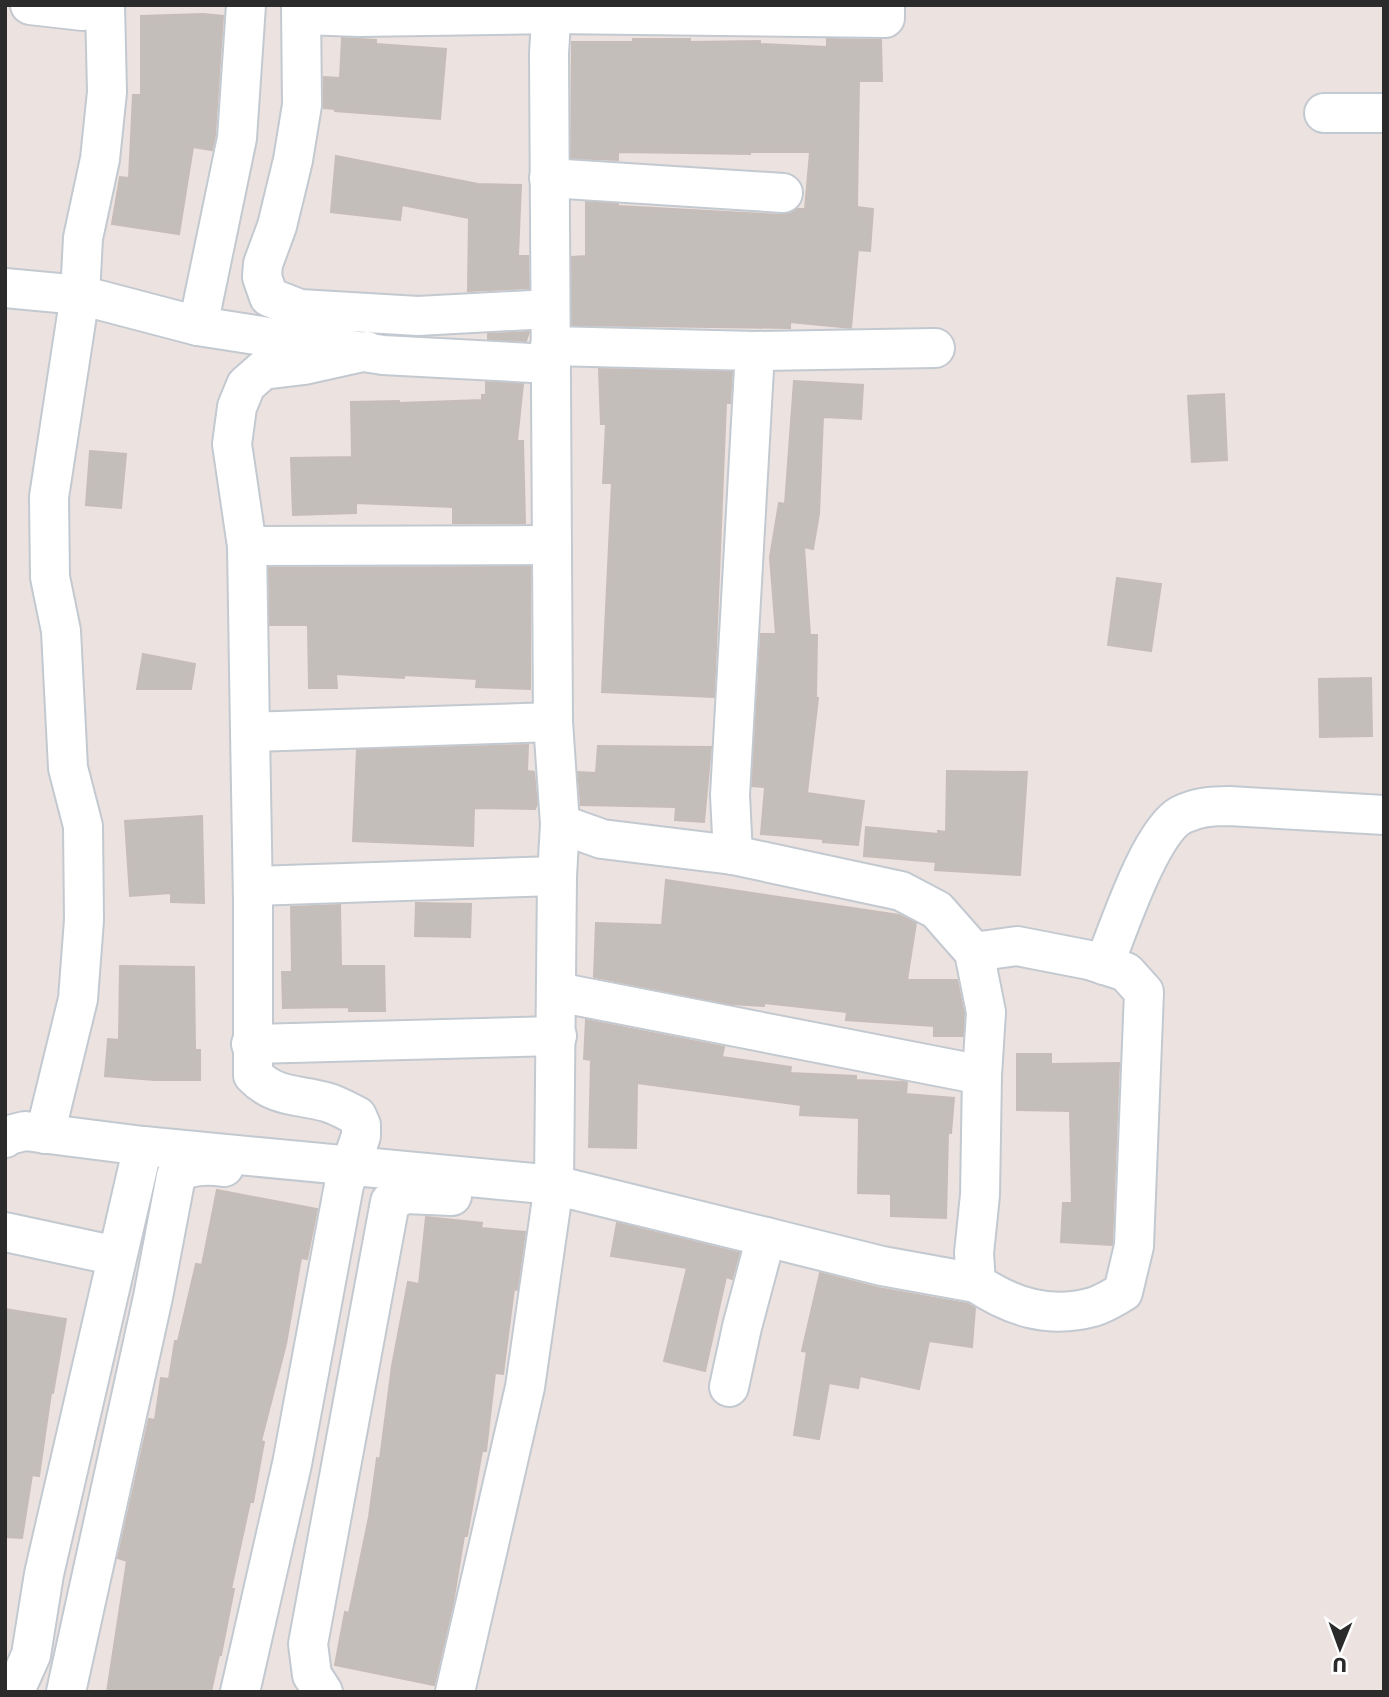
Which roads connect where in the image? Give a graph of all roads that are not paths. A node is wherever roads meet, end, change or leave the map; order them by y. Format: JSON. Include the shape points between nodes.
{"nodes":[{"id":1,"x":30,"y":5,"type":"edge"},
{"id":2,"x":246,"y":5,"type":"edge"},
{"id":3,"x":885,"y":5,"type":"edge"},
{"id":4,"x":94,"y":8,"type":"edge"},
{"id":5,"x":552,"y":9,"type":"edge"},
{"id":6,"x":302,"y":10,"type":"edge"},
{"id":7,"x":1324,"y":113,"type":"dead end"},
{"id":8,"x":1384,"y":113,"type":"edge"},
{"id":9,"x":549,"y":178,"type":"junction"},
{"id":10,"x":783,"y":193,"type":"dead end"},
{"id":11,"x":5,"y":288,"type":"edge"},
{"id":12,"x":80,"y":295,"type":"junction"},
{"id":13,"x":198,"y":326,"type":"junction"},
{"id":14,"x":550,"y":340,"type":"junction"},
{"id":15,"x":936,"y":348,"type":"dead end"},
{"id":16,"x":367,"y":351,"type":"junction"},
{"id":17,"x":755,"y":351,"type":"junction"},
{"id":18,"x":552,"y":545,"type":"junction"},
{"id":19,"x":247,"y":546,"type":"junction"},
{"id":20,"x":553,"y":722,"type":"junction"},
{"id":21,"x":250,"y":732,"type":"junction"},
{"id":22,"x":1384,"y":816,"type":"edge"},
{"id":23,"x":560,"y":824,"type":"junction"},
{"id":24,"x":733,"y":855,"type":"junction"},
{"id":25,"x":557,"y":876,"type":"junction"},
{"id":26,"x":253,"y":886,"type":"junction"},
{"id":27,"x":974,"y":951,"type":"junction"},
{"id":28,"x":1104,"y":965,"type":"junction"},
{"id":29,"x":557,"y":992,"type":"junction"},
{"id":30,"x":557,"y":1037,"type":"junction"},
{"id":31,"x":251,"y":1044,"type":"junction"},
{"id":32,"x":982,"y":1075,"type":"junction"},
{"id":33,"x":45,"y":1134,"type":"junction"},
{"id":34,"x":5,"y":1138,"type":"edge"},
{"id":35,"x":143,"y":1146,"type":"junction"},
{"id":36,"x":348,"y":1175,"type":"junction"},
{"id":37,"x":553,"y":1195,"type":"junction"},
{"id":38,"x":5,"y":1232,"type":"edge"},
{"id":39,"x":766,"y":1237,"type":"junction"},
{"id":40,"x":117,"y":1256,"type":"junction"},
{"id":41,"x":976,"y":1283,"type":"junction"},
{"id":42,"x":729,"y":1387,"type":"dead end"},
{"id":43,"x":5,"y":1691,"type":"edge"},
{"id":44,"x":66,"y":1692,"type":"edge"},
{"id":45,"x":240,"y":1692,"type":"edge"},
{"id":46,"x":323,"y":1692,"type":"edge"},
{"id":47,"x":455,"y":1692,"type":"edge"}],
"edges":[{"from":1,"to":4,"type":"street"},
{"from":2,"to":13,"type":"street","via":[[237,138]]},
{"from":3,"to":5,"type":"street","via":[[885,18]]},
{"from":4,"to":12,"type":"street","via":[[107,92],[100,159],[83,237]]},
{"from":5,"to":6,"type":"street","via":[[359,17]]},
{"from":5,"to":9,"type":"street"},
{"from":6,"to":14,"type":"street","via":[[302,104],[277,226],[263,264],[269,297],[300,309],[418,316]]},
{"from":7,"to":8,"type":"street"},
{"from":9,"to":10,"type":"street"},
{"from":9,"to":14,"type":"street"},
{"from":11,"to":12,"type":"street"},
{"from":12,"to":13,"type":"street"},
{"from":12,"to":33,"type":"street","via":[[48,497],[50,577],[61,631],[68,768],[83,826],[84,920],[78,999]]},
{"from":13,"to":16,"type":"street"},
{"from":14,"to":16,"type":"street","via":[[383,355]]},
{"from":14,"to":17,"type":"street"},
{"from":14,"to":18,"type":"street"},
{"from":15,"to":17,"type":"street"},
{"from":16,"to":19,"type":"street","via":[[263,370],[246,385],[237,407],[232,444]]},
{"from":17,"to":24,"type":"street","via":[[730,795]]},
{"from":18,"to":19,"type":"street"},
{"from":18,"to":20,"type":"street"},
{"from":19,"to":21,"type":"street"},
{"from":20,"to":21,"type":"street"},
{"from":20,"to":23,"type":"street"},
{"from":21,"to":26,"type":"street"},
{"from":22,"to":28,"type":"street","via":[[1229,806],[1204,807],[1180,816],[1166,828],[1151,853]]},
{"from":23,"to":24,"type":"street","via":[[602,839]]},
{"from":23,"to":25,"type":"street"},
{"from":24,"to":27,"type":"street","via":[[901,891],[937,910]]},
{"from":25,"to":26,"type":"street"},
{"from":25,"to":29,"type":"street"},
{"from":26,"to":31,"type":"street"},
{"from":27,"to":28,"type":"street","via":[[1017,946]]},
{"from":27,"to":32,"type":"street","via":[[986,1012]]},
{"from":28,"to":41,"type":"street","via":[[1126,972],[1144,992],[1133,1246],[1123,1292],[1093,1307],[1044,1312],[1002,1300]]},
{"from":29,"to":30,"type":"street"},
{"from":29,"to":32,"type":"street"},
{"from":30,"to":31,"type":"street"},
{"from":30,"to":37,"type":"street"},
{"from":31,"to":36,"type":"street","via":[[253,1074],[263,1086],[327,1102],[357,1116],[361,1136]]},
{"from":32,"to":41,"type":"street"},
{"from":33,"to":34,"type":"street","via":[[25,1131]]},
{"from":33,"to":35,"type":"street"},
{"from":35,"to":36,"type":"street"},
{"from":35,"to":40,"type":"street"},
{"from":36,"to":37,"type":"street"},
{"from":36,"to":44,"type":"street","via":[[219,1166],[191,1167],[176,1176]]},
{"from":36,"to":45,"type":"street","via":[[292,1464]]},
{"from":37,"to":39,"type":"street"},
{"from":37,"to":46,"type":"street","via":[[405,1194],[390,1202],[308,1644],[312,1675]]},
{"from":37,"to":47,"type":"street","via":[[525,1387]]},
{"from":38,"to":40,"type":"street"},
{"from":39,"to":41,"type":"street","via":[[882,1266]]},
{"from":39,"to":42,"type":"street"},
{"from":40,"to":43,"type":"street","via":[[44,1574],[31,1655],[18,1684]]}]}
